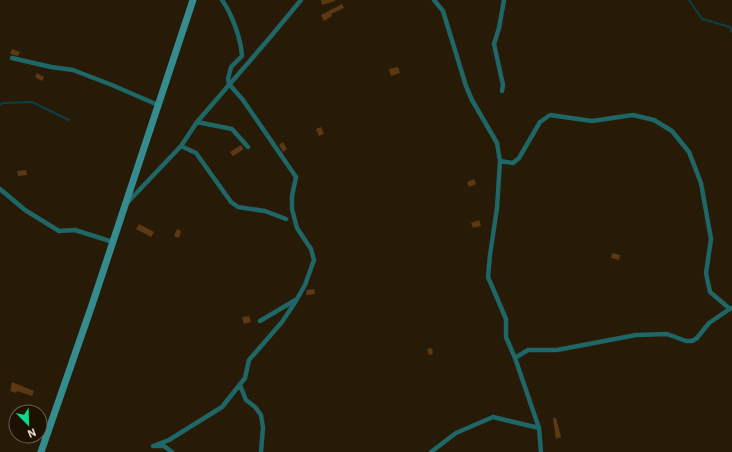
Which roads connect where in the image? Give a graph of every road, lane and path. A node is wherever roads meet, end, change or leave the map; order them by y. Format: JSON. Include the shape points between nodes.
{"nodes":[{"id":1,"x":193,"y":0,"type":"edge"},
{"id":2,"x":222,"y":0,"type":"edge"},
{"id":3,"x":301,"y":0,"type":"edge"},
{"id":4,"x":434,"y":0,"type":"edge"},
{"id":5,"x":504,"y":0,"type":"edge"},
{"id":6,"x":12,"y":58,"type":"dead end"},
{"id":7,"x":229,"y":84,"type":"junction"},
{"id":8,"x":502,"y":91,"type":"dead end"},
{"id":9,"x":158,"y":105,"type":"junction"},
{"id":10,"x":197,"y":122,"type":"junction"},
{"id":11,"x":181,"y":146,"type":"junction"},
{"id":12,"x":248,"y":147,"type":"dead end"},
{"id":13,"x":500,"y":161,"type":"junction"},
{"id":14,"x":0,"y":189,"type":"edge"},
{"id":15,"x":125,"y":205,"type":"junction"},
{"id":16,"x":286,"y":219,"type":"dead end"},
{"id":17,"x":113,"y":242,"type":"junction"},
{"id":18,"x":297,"y":299,"type":"junction"},
{"id":19,"x":731,"y":308,"type":"edge"},
{"id":20,"x":260,"y":321,"type":"dead end"},
{"id":21,"x":515,"y":358,"type":"junction"},
{"id":22,"x":240,"y":385,"type":"junction"},
{"id":23,"x":539,"y":428,"type":"junction"},
{"id":24,"x":41,"y":452,"type":"edge"},
{"id":25,"x":172,"y":452,"type":"edge"},
{"id":26,"x":261,"y":452,"type":"edge"},
{"id":27,"x":431,"y":452,"type":"edge"},
{"id":28,"x":541,"y":452,"type":"edge"}],
"edges":[{"from":1,"to":9,"type":"main road"},
{"from":2,"to":7,"type":"street","via":[[241,46],[242,56],[230,67]]},
{"from":3,"to":7,"type":"street"},
{"from":4,"to":13,"type":"street","via":[[443,11],[470,96],[497,142]]},
{"from":5,"to":8,"type":"street","via":[[494,44],[502,77]]},
{"from":6,"to":9,"type":"street","via":[[51,68],[72,70]]},
{"from":7,"to":10,"type":"street"},
{"from":7,"to":18,"type":"street","via":[[257,119],[296,178],[292,209],[297,228],[311,249],[314,260]]},
{"from":9,"to":15,"type":"main road"},
{"from":10,"to":11,"type":"street"},
{"from":10,"to":12,"type":"street","via":[[232,129]]},
{"from":11,"to":15,"type":"street"},
{"from":11,"to":16,"type":"street","via":[[196,153],[231,202],[238,207],[264,211]]},
{"from":13,"to":19,"type":"street","via":[[513,163],[519,158],[540,122],[550,115],[592,121],[633,115],[654,120],[672,131],[689,152],[701,183],[711,239],[706,273],[710,292]]},
{"from":13,"to":21,"type":"street","via":[[488,277],[506,319],[506,337]]},
{"from":14,"to":17,"type":"street","via":[[25,210],[58,231],[75,230]]},
{"from":15,"to":17,"type":"main road"},
{"from":17,"to":24,"type":"main road"},
{"from":18,"to":20,"type":"street"},
{"from":18,"to":22,"type":"street","via":[[282,322],[249,360],[245,378]]},
{"from":19,"to":21,"type":"street","via":[[709,323],[692,341],[667,334],[636,335],[557,350],[528,350]]},
{"from":21,"to":23,"type":"street"},
{"from":22,"to":25,"type":"street","via":[[222,407],[169,440],[153,446],[164,446]]},
{"from":22,"to":26,"type":"street","via":[[246,400],[261,415]]},
{"from":23,"to":27,"type":"street","via":[[493,417],[456,433]]},
{"from":23,"to":28,"type":"street"}]}
